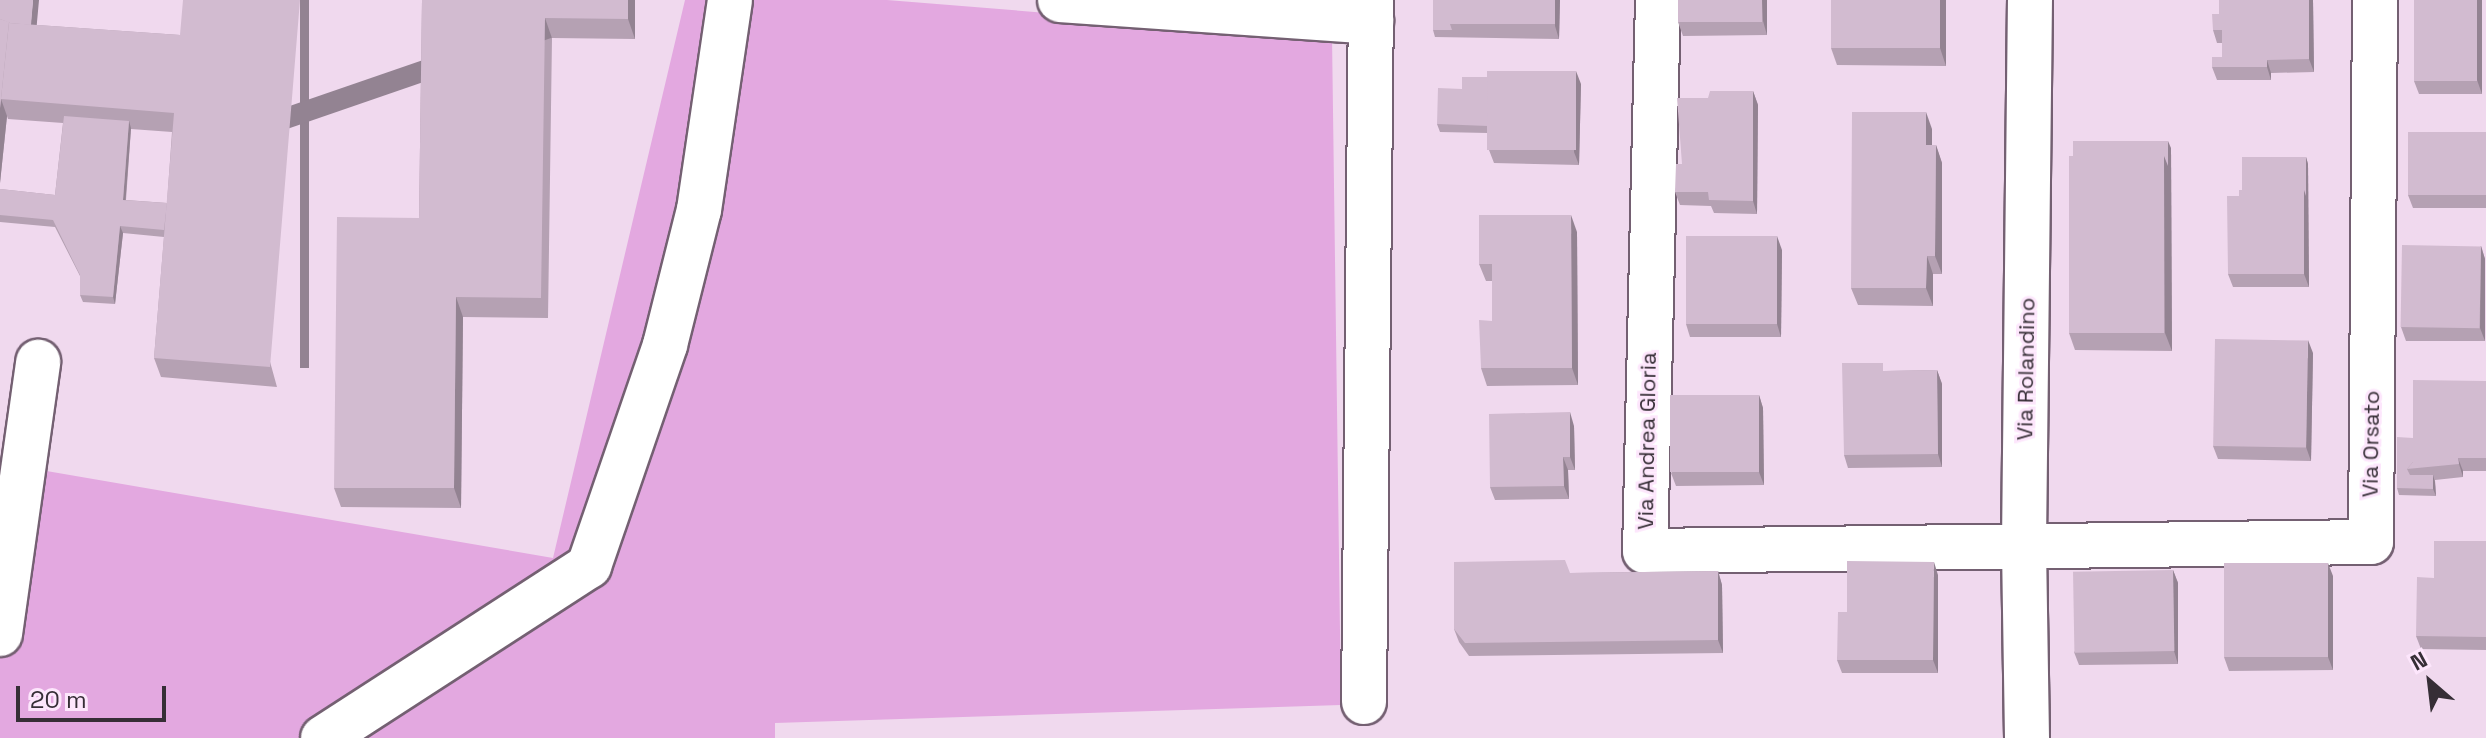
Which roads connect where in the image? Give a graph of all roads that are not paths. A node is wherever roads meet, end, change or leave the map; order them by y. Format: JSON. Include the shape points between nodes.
{"nodes":[{"id":1,"x":730,"y":0,"type":"edge"},
{"id":2,"x":1060,"y":0,"type":"edge"},
{"id":3,"x":1658,"y":0,"type":"edge"},
{"id":4,"x":2030,"y":0,"type":"edge"},
{"id":5,"x":2375,"y":0,"type":"edge"},
{"id":6,"x":1371,"y":11,"type":"edge"},
{"id":7,"x":38,"y":362,"type":"dead end"},
{"id":8,"x":2024,"y":544,"type":"junction"},
{"id":9,"x":0,"y":634,"type":"edge"},
{"id":10,"x":1364,"y":702,"type":"dead end"},
{"id":11,"x":323,"y":738,"type":"edge"},
{"id":12,"x":2027,"y":738,"type":"edge"}],
"edges":[{"from":1,"to":11,"type":"street","via":[[699,210],[665,345],[589,566]]},
{"from":2,"to":6,"type":"street"},
{"from":3,"to":8,"type":"street","name":"Via Andrea Gloria","via":[[1645,551]]},
{"from":4,"to":8,"type":"street","name":"Via Rolandino"},
{"from":5,"to":8,"type":"street","name":"Via Orsato","via":[[2371,542]]},
{"from":6,"to":10,"type":"street"},
{"from":7,"to":9,"type":"street"},
{"from":8,"to":12,"type":"street","name":"Via Rolandino"}]}
